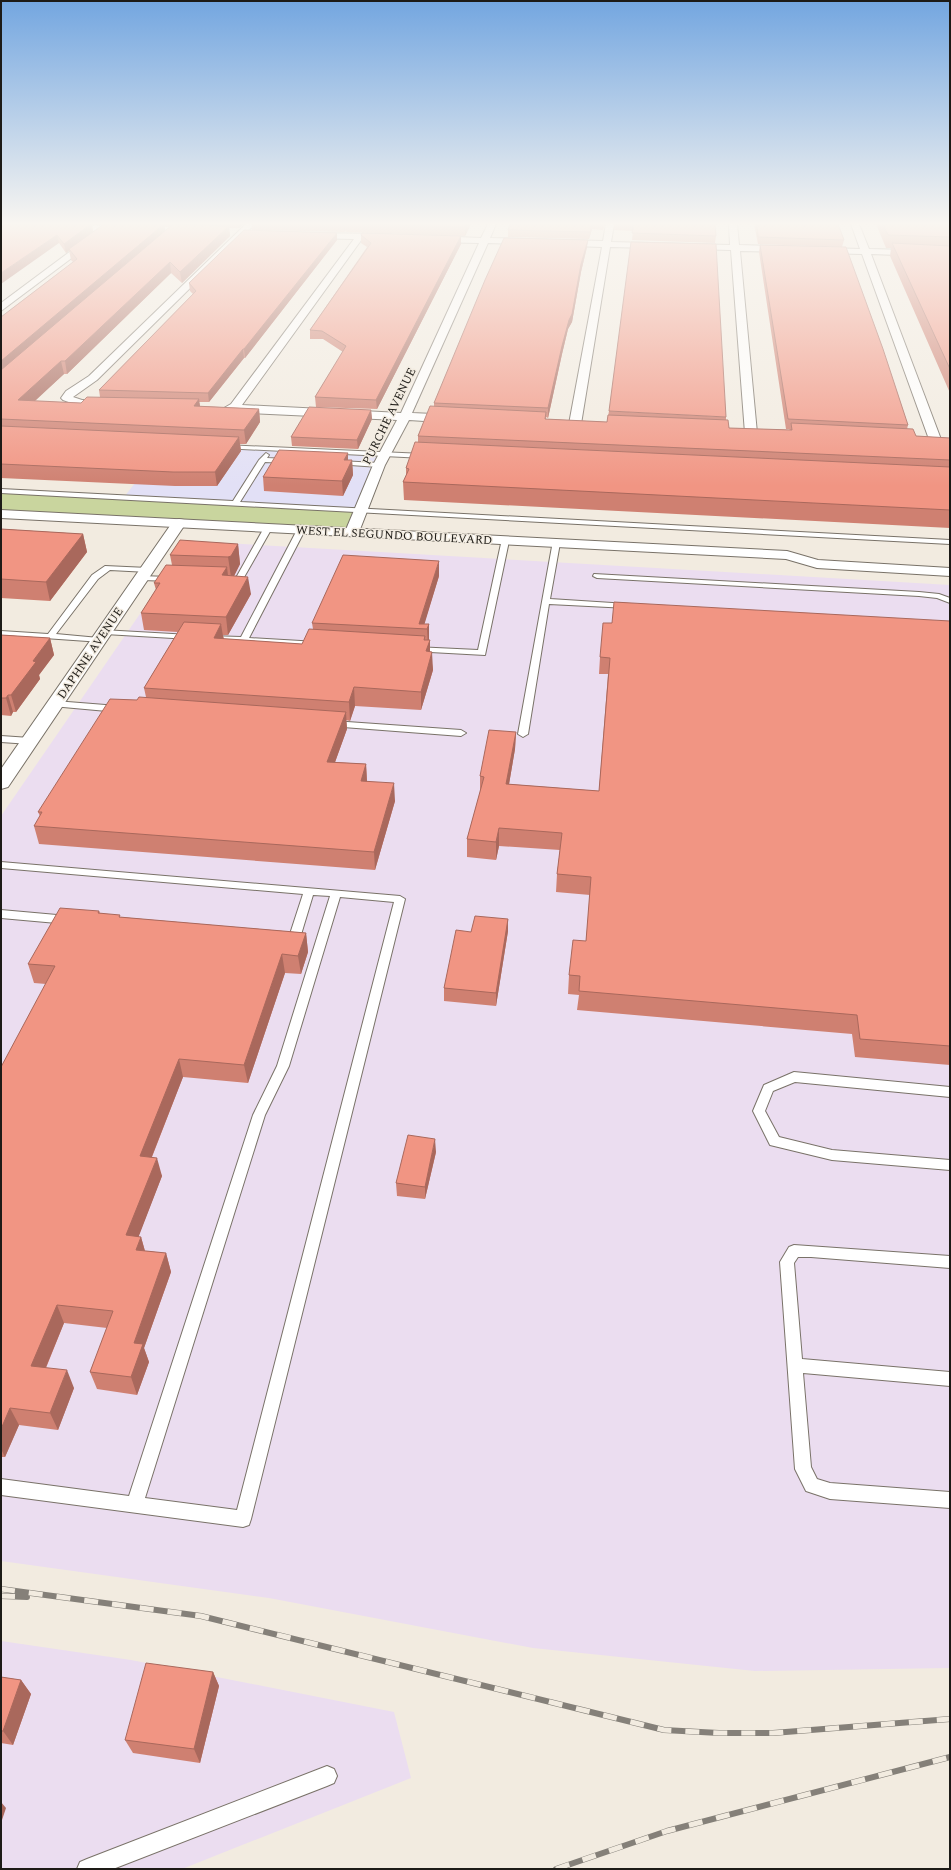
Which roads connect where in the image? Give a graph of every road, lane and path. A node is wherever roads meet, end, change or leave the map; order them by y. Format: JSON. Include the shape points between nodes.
{"nodes":[{"id":1,"x":161,"y":311,"type":"edge"},
{"id":2,"x":305,"y":311,"type":"edge"},
{"id":3,"x":452,"y":311,"type":"edge"},
{"id":4,"x":594,"y":311,"type":"edge"},
{"id":5,"x":740,"y":311,"type":"edge"},
{"id":6,"x":887,"y":311,"type":"edge"},
{"id":7,"x":122,"y":404,"type":"edge"},
{"id":8,"x":219,"y":408,"type":"edge"},
{"id":9,"x":234,"y":408,"type":"junction"},
{"id":10,"x":405,"y":416,"type":"junction"},
{"id":11,"x":467,"y":419,"type":"edge"},
{"id":12,"x":560,"y":424,"type":"edge"},
{"id":13,"x":575,"y":424,"type":"junction"},
{"id":14,"x":590,"y":425,"type":"edge"},
{"id":15,"x":736,"y":432,"type":"edge"},
{"id":16,"x":751,"y":433,"type":"junction"},
{"id":17,"x":766,"y":434,"type":"edge"},
{"id":18,"x":921,"y":441,"type":"edge"},
{"id":19,"x":936,"y":442,"type":"junction"},
{"id":20,"x":950,"y":442,"type":"edge"},
{"id":21,"x":218,"y":446,"type":"edge"},
{"id":22,"x":270,"y":448,"type":"junction"},
{"id":23,"x":386,"y":454,"type":"junction"},
{"id":24,"x":433,"y":456,"type":"edge"},
{"id":25,"x":262,"y":460,"type":"junction"},
{"id":26,"x":293,"y":462,"type":"edge"},
{"id":27,"x":330,"y":463,"type":"edge"},
{"id":28,"x":380,"y":465,"type":"junction"},
{"id":29,"x":1,"y":491,"type":"edge"},
{"id":30,"x":235,"y":504,"type":"junction"},
{"id":31,"x":360,"y":511,"type":"junction"},
{"id":32,"x":1,"y":514,"type":"edge"},
{"id":33,"x":179,"y":523,"type":"junction"},
{"id":34,"x":268,"y":528,"type":"junction"},
{"id":35,"x":301,"y":530,"type":"junction"},
{"id":36,"x":352,"y":532,"type":"junction"},
{"id":37,"x":505,"y":540,"type":"junction"},
{"id":38,"x":950,"y":542,"type":"edge"},
{"id":39,"x":556,"y":543,"type":"junction"},
{"id":40,"x":787,"y":555,"type":"junction"},
{"id":41,"x":904,"y":555,"type":"dead end"},
{"id":42,"x":950,"y":572,"type":"edge"},
{"id":43,"x":145,"y":574,"type":"junction"},
{"id":44,"x":597,"y":576,"type":"dead end"},
{"id":45,"x":180,"y":579,"type":"edge"},
{"id":46,"x":218,"y":581,"type":"edge"},
{"id":47,"x":546,"y":601,"type":"junction"},
{"id":48,"x":950,"y":601,"type":"edge"},
{"id":49,"x":639,"y":606,"type":"edge"},
{"id":50,"x":1,"y":633,"type":"edge"},
{"id":51,"x":102,"y":636,"type":"junction"},
{"id":52,"x":50,"y":637,"type":"junction"},
{"id":53,"x":244,"y":640,"type":"junction"},
{"id":54,"x":323,"y":644,"type":"edge"},
{"id":55,"x":403,"y":648,"type":"edge"},
{"id":56,"x":55,"y":704,"type":"junction"},
{"id":57,"x":127,"y":709,"type":"edge"},
{"id":58,"x":326,"y":724,"type":"edge"},
{"id":59,"x":461,"y":733,"type":"dead end"},
{"id":60,"x":523,"y":734,"type":"dead end"},
{"id":61,"x":1,"y":739,"type":"edge"},
{"id":62,"x":30,"y":741,"type":"junction"},
{"id":63,"x":1,"y":783,"type":"edge"},
{"id":64,"x":1,"y":865,"type":"edge"},
{"id":65,"x":309,"y":892,"type":"junction"},
{"id":66,"x":336,"y":894,"type":"junction"},
{"id":67,"x":1,"y":914,"type":"edge"},
{"id":68,"x":80,"y":921,"type":"edge"},
{"id":69,"x":278,"y":937,"type":"edge"},
{"id":70,"x":950,"y":1092,"type":"edge"},
{"id":71,"x":950,"y":1165,"type":"edge"},
{"id":72,"x":950,"y":1262,"type":"edge"},
{"id":73,"x":795,"y":1366,"type":"junction"},
{"id":74,"x":950,"y":1379,"type":"edge"},
{"id":75,"x":1,"y":1487,"type":"edge"},
{"id":76,"x":950,"y":1500,"type":"edge"},
{"id":77,"x":134,"y":1505,"type":"junction"},
{"id":78,"x":327,"y":1776,"type":"dead end"},
{"id":79,"x":88,"y":1869,"type":"edge"}],
"edges":[{"from":1,"to":7,"type":"street","via":[[92,378],[70,393],[67,398],[83,404]]},
{"from":2,"to":9,"type":"street"},
{"from":3,"to":10,"type":"street","name":"PURCHE AVENUE"},
{"from":4,"to":13,"type":"street"},
{"from":5,"to":16,"type":"street"},
{"from":6,"to":19,"type":"street"},
{"from":8,"to":9,"type":"street"},
{"from":9,"to":10,"type":"street"},
{"from":10,"to":11,"type":"street"},
{"from":10,"to":23,"type":"street","name":"PURCHE AVENUE"},
{"from":12,"to":13,"type":"street"},
{"from":13,"to":14,"type":"street"},
{"from":15,"to":16,"type":"street"},
{"from":16,"to":17,"type":"street"},
{"from":18,"to":19,"type":"street"},
{"from":19,"to":20,"type":"street"},
{"from":21,"to":22,"type":"lane"},
{"from":22,"to":23,"type":"lane"},
{"from":22,"to":25,"type":"lane"},
{"from":23,"to":24,"type":"lane"},
{"from":23,"to":28,"type":"street","name":"PURCHE AVENUE"},
{"from":25,"to":26,"type":"lane"},
{"from":25,"to":30,"type":"lane"},
{"from":27,"to":28,"type":"lane"},
{"from":28,"to":31,"type":"street","name":"PURCHE AVENUE"},
{"from":29,"to":30,"type":"lane"},
{"from":30,"to":31,"type":"lane"},
{"from":31,"to":36,"type":"street","name":"PURCHE AVENUE"},
{"from":31,"to":38,"type":"lane"},
{"from":32,"to":33,"type":"street","name":"WEST EL SEGUNDO BOULEVARD"},
{"from":33,"to":34,"type":"street","name":"WEST EL SEGUNDO BOULEVARD"},
{"from":33,"to":43,"type":"street","name":"DAPHNE AVENUE"},
{"from":34,"to":35,"type":"street","name":"WEST EL SEGUNDO BOULEVARD"},
{"from":34,"to":46,"type":"lane","via":[[240,577],[232,581]]},
{"from":35,"to":36,"type":"street","name":"WEST EL SEGUNDO BOULEVARD"},
{"from":35,"to":53,"type":"lane"},
{"from":36,"to":37,"type":"street","name":"WEST EL SEGUNDO BOULEVARD"},
{"from":37,"to":39,"type":"street","name":"WEST EL SEGUNDO BOULEVARD"},
{"from":37,"to":55,"type":"lane","via":[[482,653]]},
{"from":39,"to":40,"type":"street","name":"WEST EL SEGUNDO BOULEVARD"},
{"from":39,"to":47,"type":"lane"},
{"from":40,"to":41,"type":"street","name":"WEST EL SEGUNDO BOULEVARD","via":[[811,550]]},
{"from":40,"to":42,"type":"street","name":"WEST EL SEGUNDO BOULEVARD","via":[[817,564]]},
{"from":43,"to":45,"type":"lane"},
{"from":43,"to":51,"type":"street","name":"DAPHNE AVENUE"},
{"from":43,"to":52,"type":"lane","via":[[108,568],[95,577]]},
{"from":44,"to":48,"type":"lane","via":[[919,594],[939,596]]},
{"from":47,"to":49,"type":"lane"},
{"from":47,"to":60,"type":"lane"},
{"from":50,"to":52,"type":"lane"},
{"from":51,"to":52,"type":"lane"},
{"from":51,"to":53,"type":"lane"},
{"from":51,"to":56,"type":"street","name":"DAPHNE AVENUE"},
{"from":53,"to":54,"type":"lane"},
{"from":56,"to":57,"type":"lane"},
{"from":56,"to":62,"type":"street","name":"DAPHNE AVENUE"},
{"from":58,"to":59,"type":"lane"},
{"from":61,"to":62,"type":"lane"},
{"from":62,"to":63,"type":"street","name":"DAPHNE AVENUE"},
{"from":64,"to":65,"type":"lane"},
{"from":65,"to":66,"type":"lane"},
{"from":65,"to":69,"type":"lane","via":[[294,938]]},
{"from":66,"to":77,"type":"lane","via":[[283,1066],[259,1115]]},
{"from":66,"to":77,"type":"lane","via":[[400,899],[243,1519]]},
{"from":67,"to":68,"type":"lane"},
{"from":70,"to":71,"type":"lane","via":[[794,1077],[768,1088],[759,1111],[775,1141],[832,1155]]},
{"from":72,"to":73,"type":"lane","via":[[794,1251],[787,1262]]},
{"from":73,"to":74,"type":"lane"},
{"from":73,"to":76,"type":"lane","via":[[803,1469],[812,1485],[830,1491]]},
{"from":75,"to":77,"type":"lane"},
{"from":78,"to":79,"type":"lane"}]}
